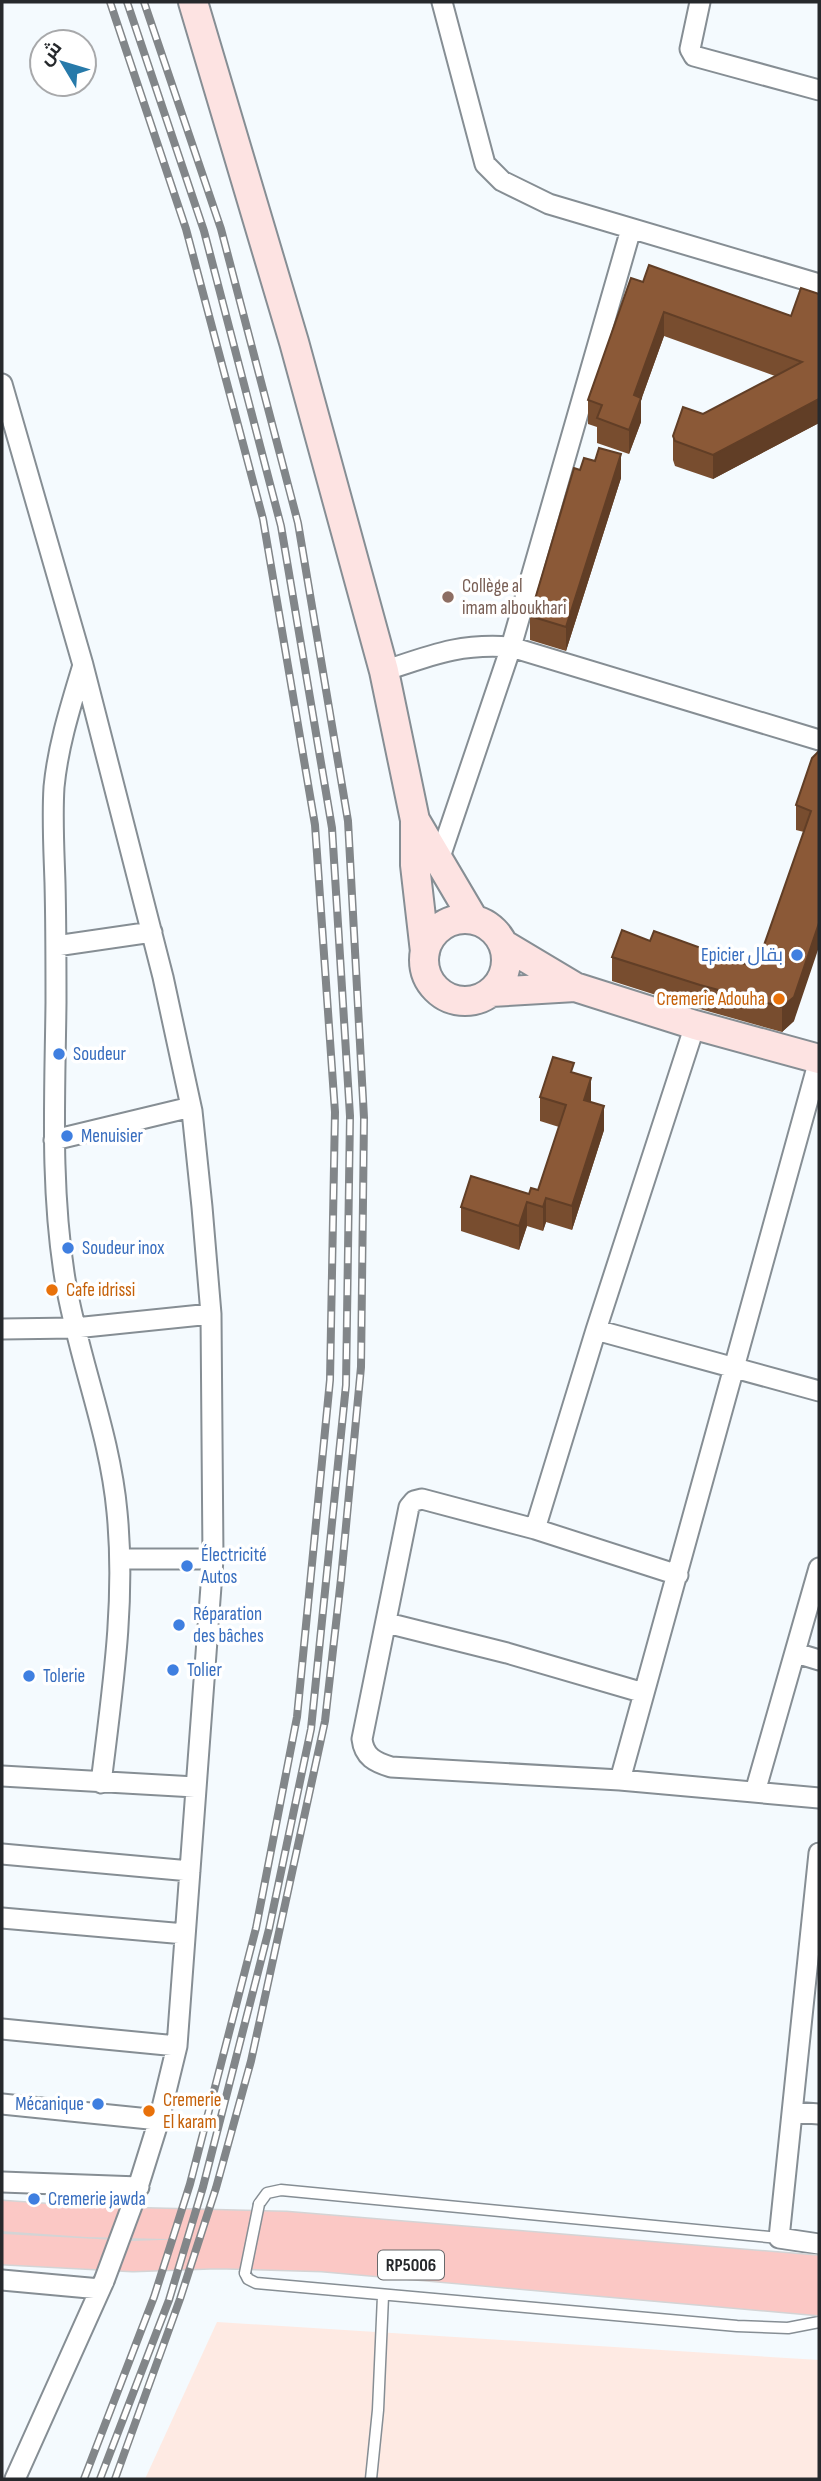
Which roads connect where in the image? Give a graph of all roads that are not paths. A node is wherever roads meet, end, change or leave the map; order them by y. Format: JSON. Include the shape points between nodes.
{"nodes":[{"id":1,"x":193,"y":2,"type":"edge"},
{"id":2,"x":442,"y":2,"type":"edge"},
{"id":3,"x":700,"y":2,"type":"edge"},
{"id":4,"x":819,"y":90,"type":"edge"},
{"id":5,"x":631,"y":229,"type":"junction"},
{"id":6,"x":819,"y":284,"type":"edge"},
{"id":7,"x":2,"y":384,"type":"edge"},
{"id":8,"x":511,"y":647,"type":"junction"},
{"id":9,"x":83,"y":665,"type":"junction"},
{"id":10,"x":384,"y":671,"type":"junction"},
{"id":11,"x":819,"y":740,"type":"edge"},
{"id":12,"x":415,"y":820,"type":"junction"},
{"id":13,"x":439,"y":860,"type":"junction"},
{"id":14,"x":474,"y":920,"type":"junction"},
{"id":15,"x":152,"y":932,"type":"junction"},
{"id":16,"x":503,"y":944,"type":"junction"},
{"id":17,"x":56,"y":946,"type":"junction"},
{"id":18,"x":425,"y":952,"type":"junction"},
{"id":19,"x":575,"y":987,"type":"junction"},
{"id":20,"x":491,"y":992,"type":"junction"},
{"id":21,"x":695,"y":1026,"type":"junction"},
{"id":22,"x":819,"y":1060,"type":"edge"},
{"id":23,"x":191,"y":1107,"type":"junction"},
{"id":24,"x":54,"y":1140,"type":"junction"},
{"id":25,"x":211,"y":1314,"type":"junction"},
{"id":26,"x":75,"y":1328,"type":"junction"},
{"id":27,"x":2,"y":1329,"type":"edge"},
{"id":28,"x":596,"y":1329,"type":"junction"},
{"id":29,"x":735,"y":1367,"type":"junction"},
{"id":30,"x":819,"y":1391,"type":"edge"},
{"id":31,"x":535,"y":1529,"type":"junction"},
{"id":32,"x":121,"y":1559,"type":"junction"},
{"id":33,"x":213,"y":1559,"type":"junction"},
{"id":34,"x":819,"y":1567,"type":"edge"},
{"id":35,"x":678,"y":1575,"type":"junction"},
{"id":36,"x":387,"y":1623,"type":"junction"},
{"id":37,"x":796,"y":1653,"type":"junction"},
{"id":38,"x":819,"y":1660,"type":"edge"},
{"id":39,"x":644,"y":1693,"type":"junction"},
{"id":40,"x":2,"y":1776,"type":"edge"},
{"id":41,"x":620,"y":1780,"type":"junction"},
{"id":42,"x":102,"y":1783,"type":"junction"},
{"id":43,"x":195,"y":1787,"type":"junction"},
{"id":44,"x":755,"y":1792,"type":"junction"},
{"id":45,"x":819,"y":1798,"type":"edge"},
{"id":46,"x":819,"y":1853,"type":"edge"},
{"id":47,"x":2,"y":1854,"type":"edge"},
{"id":48,"x":190,"y":1871,"type":"junction"},
{"id":49,"x":2,"y":1918,"type":"edge"},
{"id":50,"x":185,"y":1934,"type":"junction"},
{"id":51,"x":2,"y":2029,"type":"edge"},
{"id":52,"x":177,"y":2046,"type":"junction"},
{"id":53,"x":2,"y":2104,"type":"edge"},
{"id":54,"x":793,"y":2112,"type":"junction"},
{"id":55,"x":819,"y":2114,"type":"edge"},
{"id":56,"x":159,"y":2120,"type":"junction"},
{"id":57,"x":2,"y":2182,"type":"edge"},
{"id":58,"x":136,"y":2195,"type":"junction"},
{"id":59,"x":2,"y":2216,"type":"edge"},
{"id":60,"x":779,"y":2238,"type":"junction"},
{"id":61,"x":819,"y":2244,"type":"edge"},
{"id":62,"x":2,"y":2249,"type":"edge"},
{"id":63,"x":819,"y":2271,"type":"edge"},
{"id":64,"x":2,"y":2280,"type":"edge"},
{"id":65,"x":102,"y":2285,"type":"junction"},
{"id":66,"x":383,"y":2295,"type":"junction"},
{"id":67,"x":819,"y":2301,"type":"edge"},
{"id":68,"x":819,"y":2322,"type":"edge"},
{"id":69,"x":15,"y":2479,"type":"edge"},
{"id":70,"x":371,"y":2479,"type":"edge"}],
"edges":[{"from":1,"to":10,"type":"street"},
{"from":2,"to":5,"type":"street","via":[[489,170],[515,189],[549,204]]},
{"from":3,"to":4,"type":"street","via":[[691,49],[694,55]]},
{"from":5,"to":6,"type":"street"},
{"from":5,"to":8,"type":"street"},
{"from":7,"to":9,"type":"street"},
{"from":8,"to":10,"type":"street","via":[[460,648]]},
{"from":8,"to":11,"type":"street"},
{"from":8,"to":13,"type":"street"},
{"from":9,"to":15,"type":"street"},
{"from":9,"to":17,"type":"street","via":[[54,785]]},
{"from":10,"to":12,"type":"street"},
{"from":12,"to":13,"type":"street"},
{"from":12,"to":18,"type":"street"},
{"from":13,"to":14,"type":"street"},
{"from":14,"to":16,"type":"street","via":[[489,927]]},
{"from":14,"to":18,"type":"street","via":[[446,924],[432,936]]},
{"from":15,"to":17,"type":"street"},
{"from":15,"to":23,"type":"street"},
{"from":16,"to":19,"type":"street"},
{"from":16,"to":20,"type":"street","via":[[504,971]]},
{"from":17,"to":24,"type":"street"},
{"from":18,"to":20,"type":"street","via":[[429,979],[444,996],[470,1001]]},
{"from":19,"to":20,"type":"street"},
{"from":19,"to":21,"type":"street"},
{"from":21,"to":22,"type":"street"},
{"from":21,"to":28,"type":"street"},
{"from":22,"to":29,"type":"street"},
{"from":23,"to":24,"type":"street"},
{"from":23,"to":25,"type":"street"},
{"from":24,"to":26,"type":"street","via":[[57,1221]]},
{"from":25,"to":26,"type":"street"},
{"from":25,"to":33,"type":"street"},
{"from":26,"to":27,"type":"street"},
{"from":26,"to":32,"type":"street","via":[[109,1458]]},
{"from":28,"to":29,"type":"street"},
{"from":28,"to":31,"type":"street"},
{"from":29,"to":30,"type":"street"},
{"from":29,"to":35,"type":"street"},
{"from":31,"to":35,"type":"street"},
{"from":31,"to":36,"type":"street","via":[[422,1499],[414,1501],[409,1507]]},
{"from":32,"to":33,"type":"street"},
{"from":32,"to":42,"type":"street","via":[[118,1639]]},
{"from":33,"to":43,"type":"street"},
{"from":34,"to":37,"type":"street"},
{"from":35,"to":39,"type":"street"},
{"from":36,"to":39,"type":"street"},
{"from":36,"to":41,"type":"street","via":[[362,1739],[369,1757],[391,1767]]},
{"from":37,"to":38,"type":"street"},
{"from":37,"to":44,"type":"street"},
{"from":39,"to":41,"type":"street"},
{"from":40,"to":42,"type":"street"},
{"from":41,"to":44,"type":"street"},
{"from":42,"to":43,"type":"street"},
{"from":43,"to":48,"type":"street"},
{"from":44,"to":45,"type":"street"},
{"from":46,"to":54,"type":"street"},
{"from":47,"to":48,"type":"street"},
{"from":48,"to":50,"type":"street"},
{"from":49,"to":50,"type":"street"},
{"from":50,"to":52,"type":"street"},
{"from":51,"to":52,"type":"street"},
{"from":52,"to":56,"type":"street"},
{"from":53,"to":56,"type":"street"},
{"from":54,"to":55,"type":"street"},
{"from":54,"to":60,"type":"street"},
{"from":56,"to":58,"type":"street"},
{"from":57,"to":58,"type":"street"},
{"from":58,"to":65,"type":"street","bridge":true},
{"from":59,"to":63,"type":"main road","number":"RP5006","via":[[285,2227]]},
{"from":60,"to":61,"type":"street"},
{"from":60,"to":66,"type":"lane","bridge":true,"via":[[281,2190],[267,2193],[259,2203],[244,2273],[248,2279]]},
{"from":62,"to":67,"type":"main road","number":"RP5006","via":[[132,2256],[323,2256]]},
{"from":64,"to":65,"type":"street"},
{"from":65,"to":69,"type":"street"},
{"from":66,"to":68,"type":"lane","via":[[737,2326],[788,2328]]},
{"from":66,"to":70,"type":"lane"}]}
